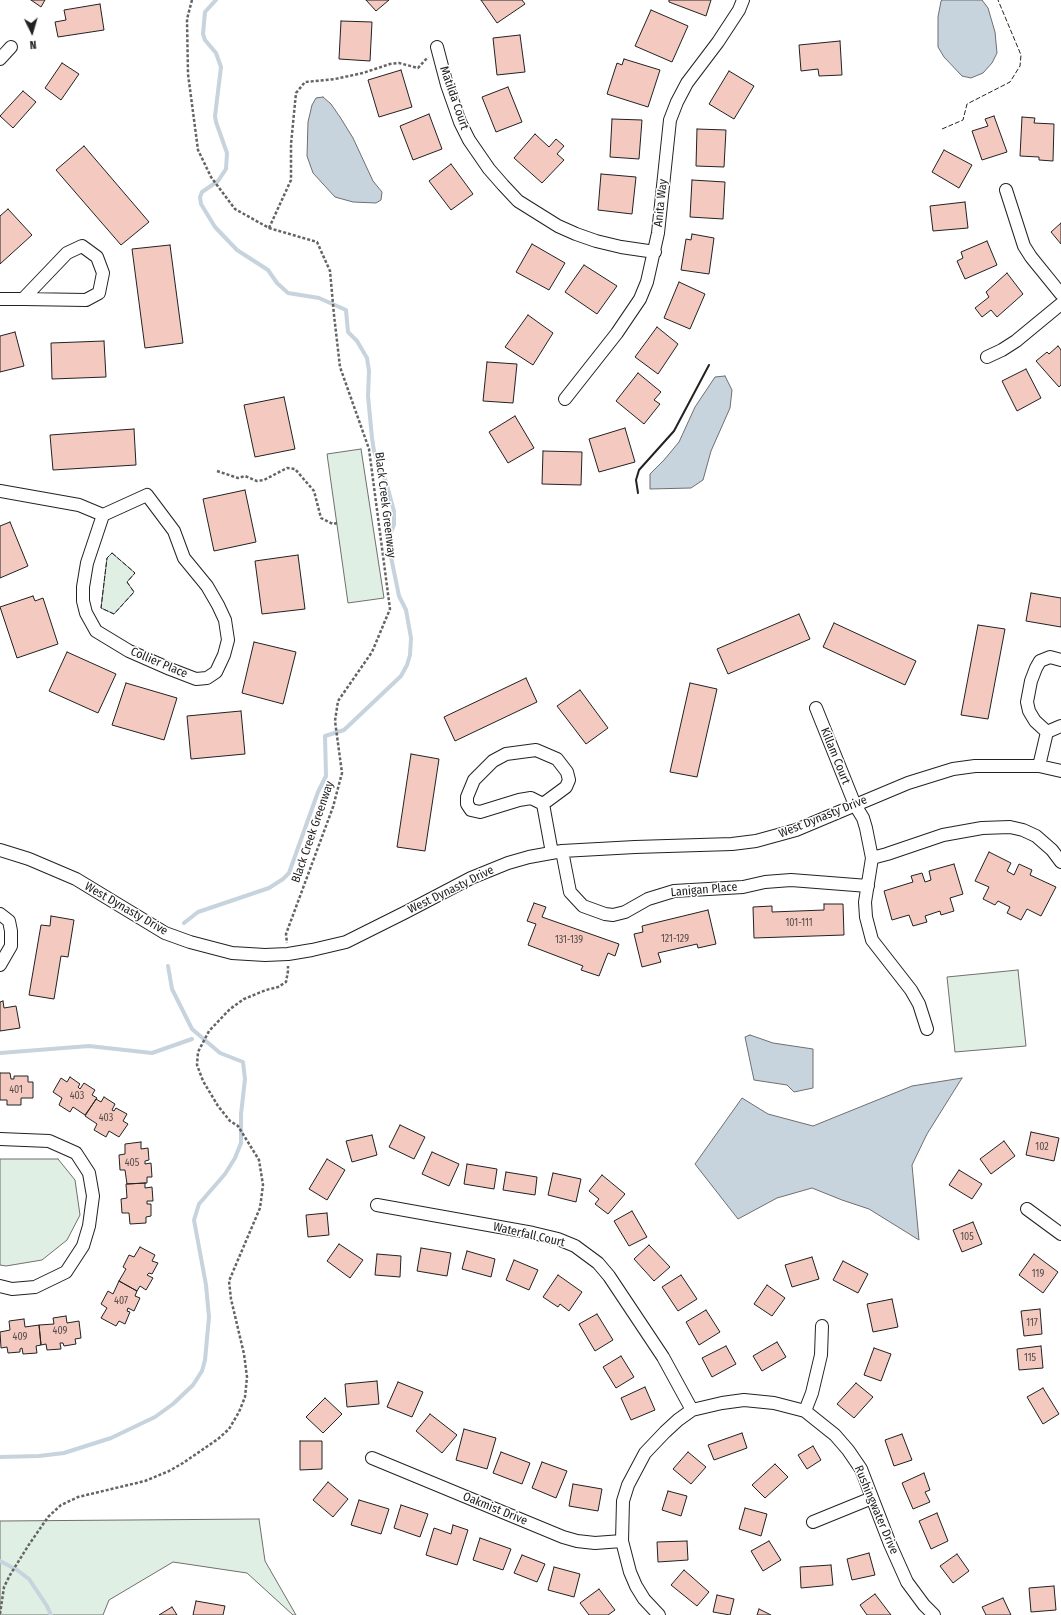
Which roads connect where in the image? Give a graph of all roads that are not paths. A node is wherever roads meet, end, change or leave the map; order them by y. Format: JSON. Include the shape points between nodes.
{"nodes":[{"id":1,"x":743,"y":0,"type":"edge"},
{"id":2,"x":11,"y":47,"type":"dead end"},
{"id":3,"x":437,"y":47,"type":"road end"},
{"id":4,"x":0,"y":59,"type":"edge"},
{"id":5,"x":1006,"y":190,"type":"dead end"},
{"id":6,"x":655,"y":252,"type":"junction"},
{"id":7,"x":1061,"y":294,"type":"edge"},
{"id":8,"x":0,"y":299,"type":"edge"},
{"id":9,"x":23,"y":299,"type":"junction"},
{"id":10,"x":1061,"y":304,"type":"edge"},
{"id":11,"x":987,"y":357,"type":"dead end"},
{"id":12,"x":565,"y":399,"type":"dead end"},
{"id":13,"x":0,"y":491,"type":"edge"},
{"id":14,"x":102,"y":515,"type":"junction"},
{"id":15,"x":1061,"y":660,"type":"edge"},
{"id":16,"x":816,"y":708,"type":"dead end"},
{"id":17,"x":1061,"y":726,"type":"edge"},
{"id":18,"x":1048,"y":732,"type":"junction"},
{"id":19,"x":1038,"y":766,"type":"junction"},
{"id":20,"x":1061,"y":771,"type":"edge"},
{"id":21,"x":543,"y":804,"type":"junction"},
{"id":22,"x":854,"y":804,"type":"junction"},
{"id":23,"x":0,"y":850,"type":"edge"},
{"id":24,"x":557,"y":852,"type":"junction"},
{"id":25,"x":872,"y":858,"type":"junction"},
{"id":26,"x":1061,"y":862,"type":"edge"},
{"id":27,"x":868,"y":886,"type":"junction"},
{"id":28,"x":0,"y":914,"type":"edge"},
{"id":29,"x":0,"y":965,"type":"edge"},
{"id":30,"x":927,"y":1029,"type":"dead end"},
{"id":31,"x":0,"y":1139,"type":"edge"},
{"id":32,"x":377,"y":1205,"type":"dead end"},
{"id":33,"x":1027,"y":1209,"type":"dead end"},
{"id":34,"x":1061,"y":1234,"type":"edge"},
{"id":35,"x":0,"y":1286,"type":"edge"},
{"id":36,"x":822,"y":1326,"type":"dead end"},
{"id":37,"x":692,"y":1410,"type":"junction"},
{"id":38,"x":805,"y":1411,"type":"junction"},
{"id":39,"x":372,"y":1458,"type":"dead end"},
{"id":40,"x":872,"y":1498,"type":"junction"},
{"id":41,"x":813,"y":1522,"type":"dead end"},
{"id":42,"x":622,"y":1541,"type":"junction"},
{"id":43,"x":659,"y":1615,"type":"edge"},
{"id":44,"x":934,"y":1615,"type":"edge"}],
"edges":[{"from":1,"to":6,"type":"street","name":"Anita Way","via":[[718,42],[687,83],[670,120]]},
{"from":2,"to":4,"type":"street"},
{"from":3,"to":6,"type":"street","name":"Matilda Court","via":[[460,122],[489,170],[502,185],[518,200],[558,226],[576,234],[622,247]]},
{"from":5,"to":7,"type":"street","via":[[1024,246]]},
{"from":6,"to":12,"type":"street","name":"Anita Way","via":[[640,300]]},
{"from":8,"to":9,"type":"street"},
{"from":9,"to":9,"type":"street","via":[[86,300],[99,293],[103,273],[97,256],[82,246],[67,253]]},
{"from":10,"to":11,"type":"street","via":[[1016,342]]},
{"from":13,"to":14,"type":"street","via":[[79,505]]},
{"from":14,"to":14,"type":"street","name":"Collier Place","via":[[87,563],[83,587],[86,613],[96,631],[129,651],[196,679],[207,678],[216,672],[228,640],[225,620],[207,586],[184,558],[174,531],[147,495]]},
{"from":15,"to":18,"type":"street","via":[[1050,657],[1040,661],[1031,681],[1027,702],[1029,711],[1036,721]]},
{"from":16,"to":22,"type":"street","name":"Killam Court"},
{"from":17,"to":18,"type":"street"},
{"from":18,"to":19,"type":"street"},
{"from":19,"to":20,"type":"street","name":"West Dynasty Drive"},
{"from":19,"to":22,"type":"street","name":"West Dynasty Drive","via":[[975,766],[954,769],[908,782]]},
{"from":21,"to":21,"type":"street","via":[[566,787],[569,780],[567,772],[557,759],[536,750],[506,754],[493,761],[474,780],[467,797],[467,804],[471,810],[480,812],[531,798]]},
{"from":21,"to":24,"type":"street","name":"Lanigan Place"},
{"from":22,"to":24,"type":"street","name":"West Dynasty Drive","via":[[796,830],[732,844]]},
{"from":22,"to":25,"type":"street","name":"Killam Court","via":[[863,818]]},
{"from":23,"to":24,"type":"street","name":"West Dynasty Drive","via":[[76,879],[165,933],[232,953],[265,955],[288,954],[346,942],[488,871],[529,857]]},
{"from":24,"to":27,"type":"street","name":"Lanigan Place","via":[[570,892],[583,906],[613,915],[625,912],[648,899],[674,891],[743,887],[791,880]]},
{"from":25,"to":26,"type":"street","via":[[943,835],[982,828],[1010,827],[1036,836]]},
{"from":25,"to":27,"type":"street"},
{"from":27,"to":30,"type":"street","via":[[866,917],[872,940],[911,990],[919,1004]]},
{"from":28,"to":29,"type":"street","via":[[9,921],[11,946]]},
{"from":31,"to":35,"type":"street","via":[[49,1141],[76,1153],[90,1173],[93,1196],[83,1246],[66,1272],[35,1287],[12,1289]]},
{"from":32,"to":37,"type":"street","name":"Waterfall Court","via":[[533,1233],[575,1246],[598,1263],[609,1276],[663,1357]]},
{"from":33,"to":34,"type":"street"},
{"from":36,"to":38,"type":"street","via":[[819,1363]]},
{"from":37,"to":38,"type":"street","name":"Rushingwater Drive","via":[[744,1400],[774,1402]]},
{"from":37,"to":42,"type":"street","name":"Rushingwater Drive","via":[[665,1432],[639,1462],[628,1485],[624,1501]]},
{"from":38,"to":40,"type":"street","name":"Rushingwater Drive","via":[[835,1435],[848,1450],[861,1469]]},
{"from":39,"to":42,"type":"street","name":"Oakmist Drive","via":[[563,1537],[595,1543]]},
{"from":40,"to":41,"type":"street"},
{"from":40,"to":44,"type":"street","name":"Rushingwater Drive","via":[[900,1567],[915,1594]]},
{"from":42,"to":43,"type":"street","name":"Rushingwater Drive","via":[[636,1586],[644,1600]]}]}
